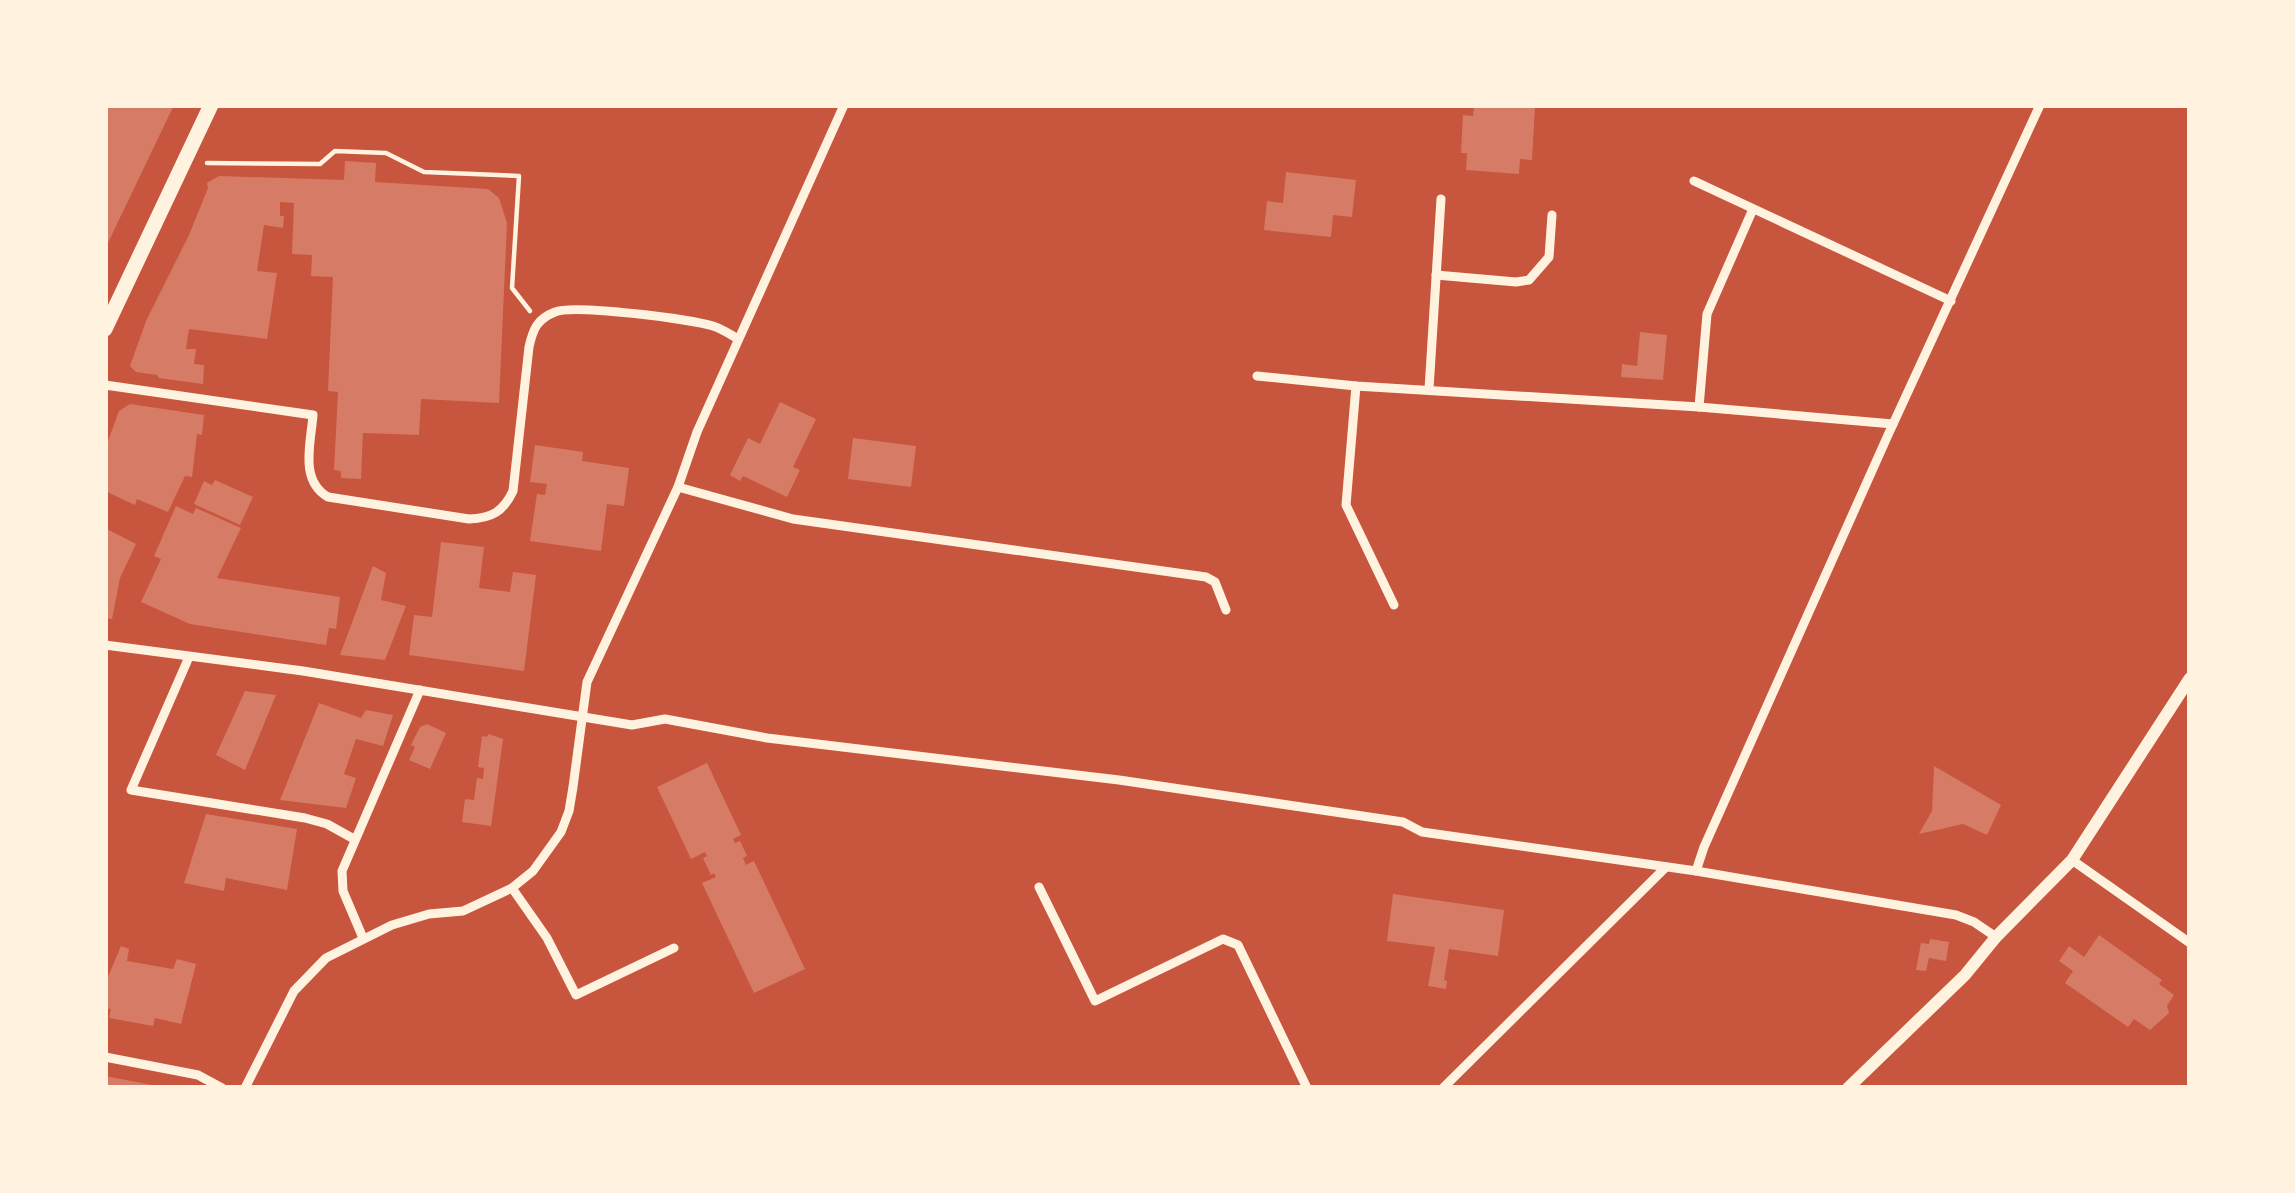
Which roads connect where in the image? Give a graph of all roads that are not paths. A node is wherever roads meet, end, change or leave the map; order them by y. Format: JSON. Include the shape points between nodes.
{"nodes":[{"id":1,"x":211,"y":105,"type":"edge"},
{"id":2,"x":844,"y":105,"type":"edge"},
{"id":3,"x":2040,"y":105,"type":"edge"},
{"id":4,"x":1694,"y":181,"type":"dead end"},
{"id":5,"x":1441,"y":199,"type":"dead end"},
{"id":6,"x":1753,"y":209,"type":"junction"},
{"id":7,"x":1552,"y":215,"type":"dead end"},
{"id":8,"x":1436,"y":275,"type":"junction"},
{"id":9,"x":1951,"y":301,"type":"junction"},
{"id":10,"x":105,"y":329,"type":"edge"},
{"id":11,"x":738,"y":339,"type":"junction"},
{"id":12,"x":1257,"y":376,"type":"dead end"},
{"id":13,"x":105,"y":385,"type":"edge"},
{"id":14,"x":1356,"y":386,"type":"junction"},
{"id":15,"x":1429,"y":389,"type":"junction"},
{"id":16,"x":1699,"y":407,"type":"junction"},
{"id":17,"x":1893,"y":424,"type":"junction"},
{"id":18,"x":678,"y":487,"type":"junction"},
{"id":19,"x":1394,"y":605,"type":"dead end"},
{"id":20,"x":1226,"y":610,"type":"dead end"},
{"id":21,"x":105,"y":645,"type":"edge"},
{"id":22,"x":189,"y":657,"type":"junction"},
{"id":23,"x":2190,"y":678,"type":"edge"},
{"id":24,"x":420,"y":690,"type":"junction"},
{"id":25,"x":583,"y":716,"type":"junction"},
{"id":26,"x":354,"y":839,"type":"junction"},
{"id":27,"x":2072,"y":860,"type":"junction"},
{"id":28,"x":1666,"y":867,"type":"junction"},
{"id":29,"x":1696,"y":871,"type":"junction"},
{"id":30,"x":1040,"y":887,"type":"dead end"},
{"id":31,"x":512,"y":888,"type":"junction"},
{"id":32,"x":1996,"y":937,"type":"junction"},
{"id":33,"x":363,"y":938,"type":"junction"},
{"id":34,"x":2190,"y":944,"type":"edge"},
{"id":35,"x":674,"y":947,"type":"dead end"},
{"id":36,"x":105,"y":1057,"type":"edge"},
{"id":37,"x":223,"y":1088,"type":"edge"},
{"id":38,"x":245,"y":1088,"type":"edge"},
{"id":39,"x":1306,"y":1088,"type":"edge"},
{"id":40,"x":1443,"y":1088,"type":"edge"},
{"id":41,"x":1848,"y":1088,"type":"edge"}],
"edges":[{"from":1,"to":10,"type":"main road"},
{"from":2,"to":11,"type":"street"},
{"from":3,"to":9,"type":"street"},
{"from":4,"to":6,"type":"street"},
{"from":5,"to":8,"type":"street"},
{"from":6,"to":9,"type":"street"},
{"from":6,"to":16,"type":"street","via":[[1707,314]]},
{"from":7,"to":8,"type":"street","via":[[1549,257],[1529,280]]},
{"from":8,"to":15,"type":"street"},
{"from":9,"to":17,"type":"street"},
{"from":11,"to":13,"type":"street","via":[[712,326],[605,312],[563,309],[539,321],[513,491],[495,515],[469,519],[318,491],[309,474],[313,415]]},
{"from":11,"to":18,"type":"street"},
{"from":12,"to":14,"type":"street"},
{"from":14,"to":15,"type":"street"},
{"from":14,"to":19,"type":"street","via":[[1346,505]]},
{"from":15,"to":16,"type":"street"},
{"from":16,"to":17,"type":"street"},
{"from":17,"to":29,"type":"street"},
{"from":18,"to":20,"type":"street","via":[[793,520],[1206,577]]},
{"from":18,"to":25,"type":"street","via":[[587,682]]},
{"from":21,"to":22,"type":"street"},
{"from":22,"to":24,"type":"street"},
{"from":22,"to":26,"type":"street","via":[[131,790],[305,818]]},
{"from":23,"to":27,"type":"street"},
{"from":24,"to":25,"type":"street"},
{"from":24,"to":26,"type":"street"},
{"from":25,"to":28,"type":"street","via":[[632,725],[665,719],[1119,780]]},
{"from":25,"to":31,"type":"street","via":[[561,832]]},
{"from":26,"to":33,"type":"street","via":[[343,891]]},
{"from":27,"to":32,"type":"street"},
{"from":27,"to":34,"type":"street"},
{"from":28,"to":29,"type":"street"},
{"from":28,"to":40,"type":"street"},
{"from":29,"to":32,"type":"street","via":[[1956,915]]},
{"from":30,"to":39,"type":"street","via":[[1095,1001],[1222,938],[1238,945]]},
{"from":31,"to":33,"type":"street","via":[[463,911],[414,918]]},
{"from":31,"to":35,"type":"street","via":[[576,995]]},
{"from":32,"to":41,"type":"street"},
{"from":33,"to":38,"type":"street","via":[[326,958],[294,991]]},
{"from":36,"to":37,"type":"street"}]}
